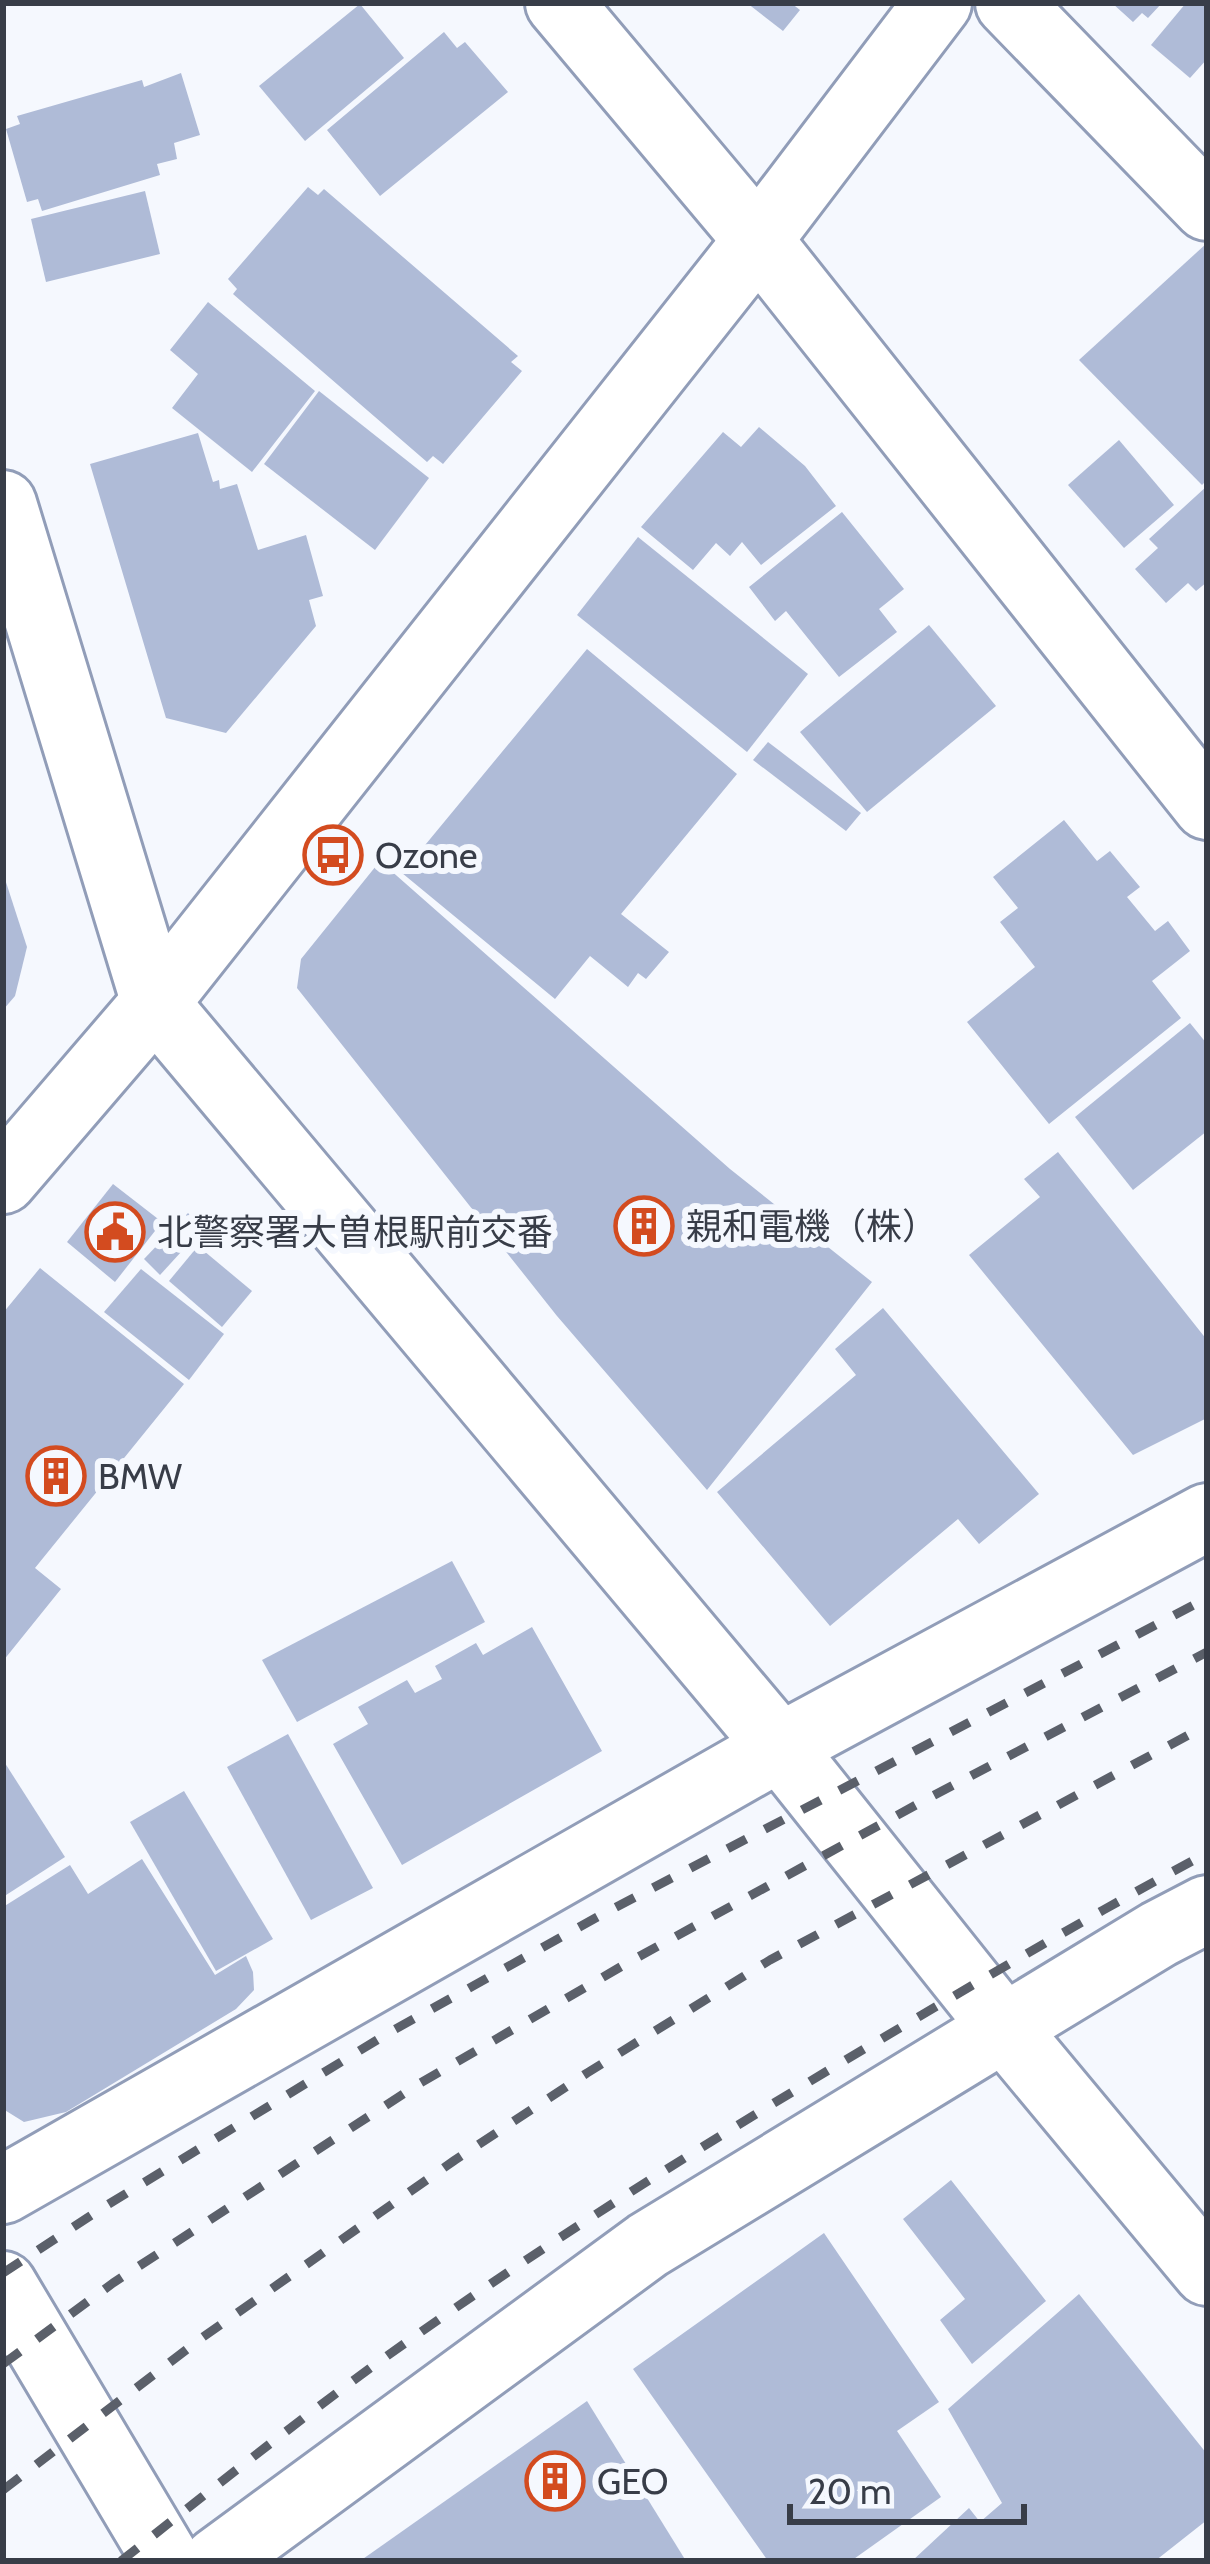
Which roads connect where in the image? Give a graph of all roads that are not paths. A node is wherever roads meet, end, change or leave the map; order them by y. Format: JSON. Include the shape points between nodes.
{"nodes":[{"id":1,"x":559,"y":3,"type":"edge"},
{"id":2,"x":938,"y":3,"type":"edge"},
{"id":3,"x":1009,"y":3,"type":"edge"},
{"id":4,"x":1207,"y":207,"type":"edge"},
{"id":5,"x":758,"y":240,"type":"junction"},
{"id":6,"x":3,"y":504,"type":"edge"},
{"id":7,"x":1207,"y":806,"type":"edge"},
{"id":8,"x":155,"y":1003,"type":"junction"},
{"id":9,"x":3,"y":1180,"type":"edge"},
{"id":10,"x":1207,"y":1517,"type":"edge"},
{"id":11,"x":780,"y":1747,"type":"junction"},
{"id":12,"x":1207,"y":1909,"type":"edge"},
{"id":13,"x":1004,"y":2028,"type":"junction"},
{"id":14,"x":3,"y":2189,"type":"edge"},
{"id":15,"x":1207,"y":2272,"type":"edge"},
{"id":16,"x":3,"y":2285,"type":"edge"},
{"id":17,"x":167,"y":2561,"type":"edge"},
{"id":18,"x":218,"y":2561,"type":"edge"}],
"edges":[{"from":1,"to":5,"type":"street"},
{"from":2,"to":5,"type":"street"},
{"from":3,"to":4,"type":"street"},
{"from":5,"to":7,"type":"street"},
{"from":5,"to":8,"type":"street"},
{"from":6,"to":8,"type":"street"},
{"from":8,"to":9,"type":"street"},
{"from":8,"to":11,"type":"street"},
{"from":10,"to":11,"type":"street"},
{"from":11,"to":13,"type":"street"},
{"from":11,"to":14,"type":"street"},
{"from":12,"to":13,"type":"street"},
{"from":13,"to":15,"type":"street"},
{"from":13,"to":18,"type":"street","via":[[648,2246]]},
{"from":16,"to":17,"type":"street"}]}
